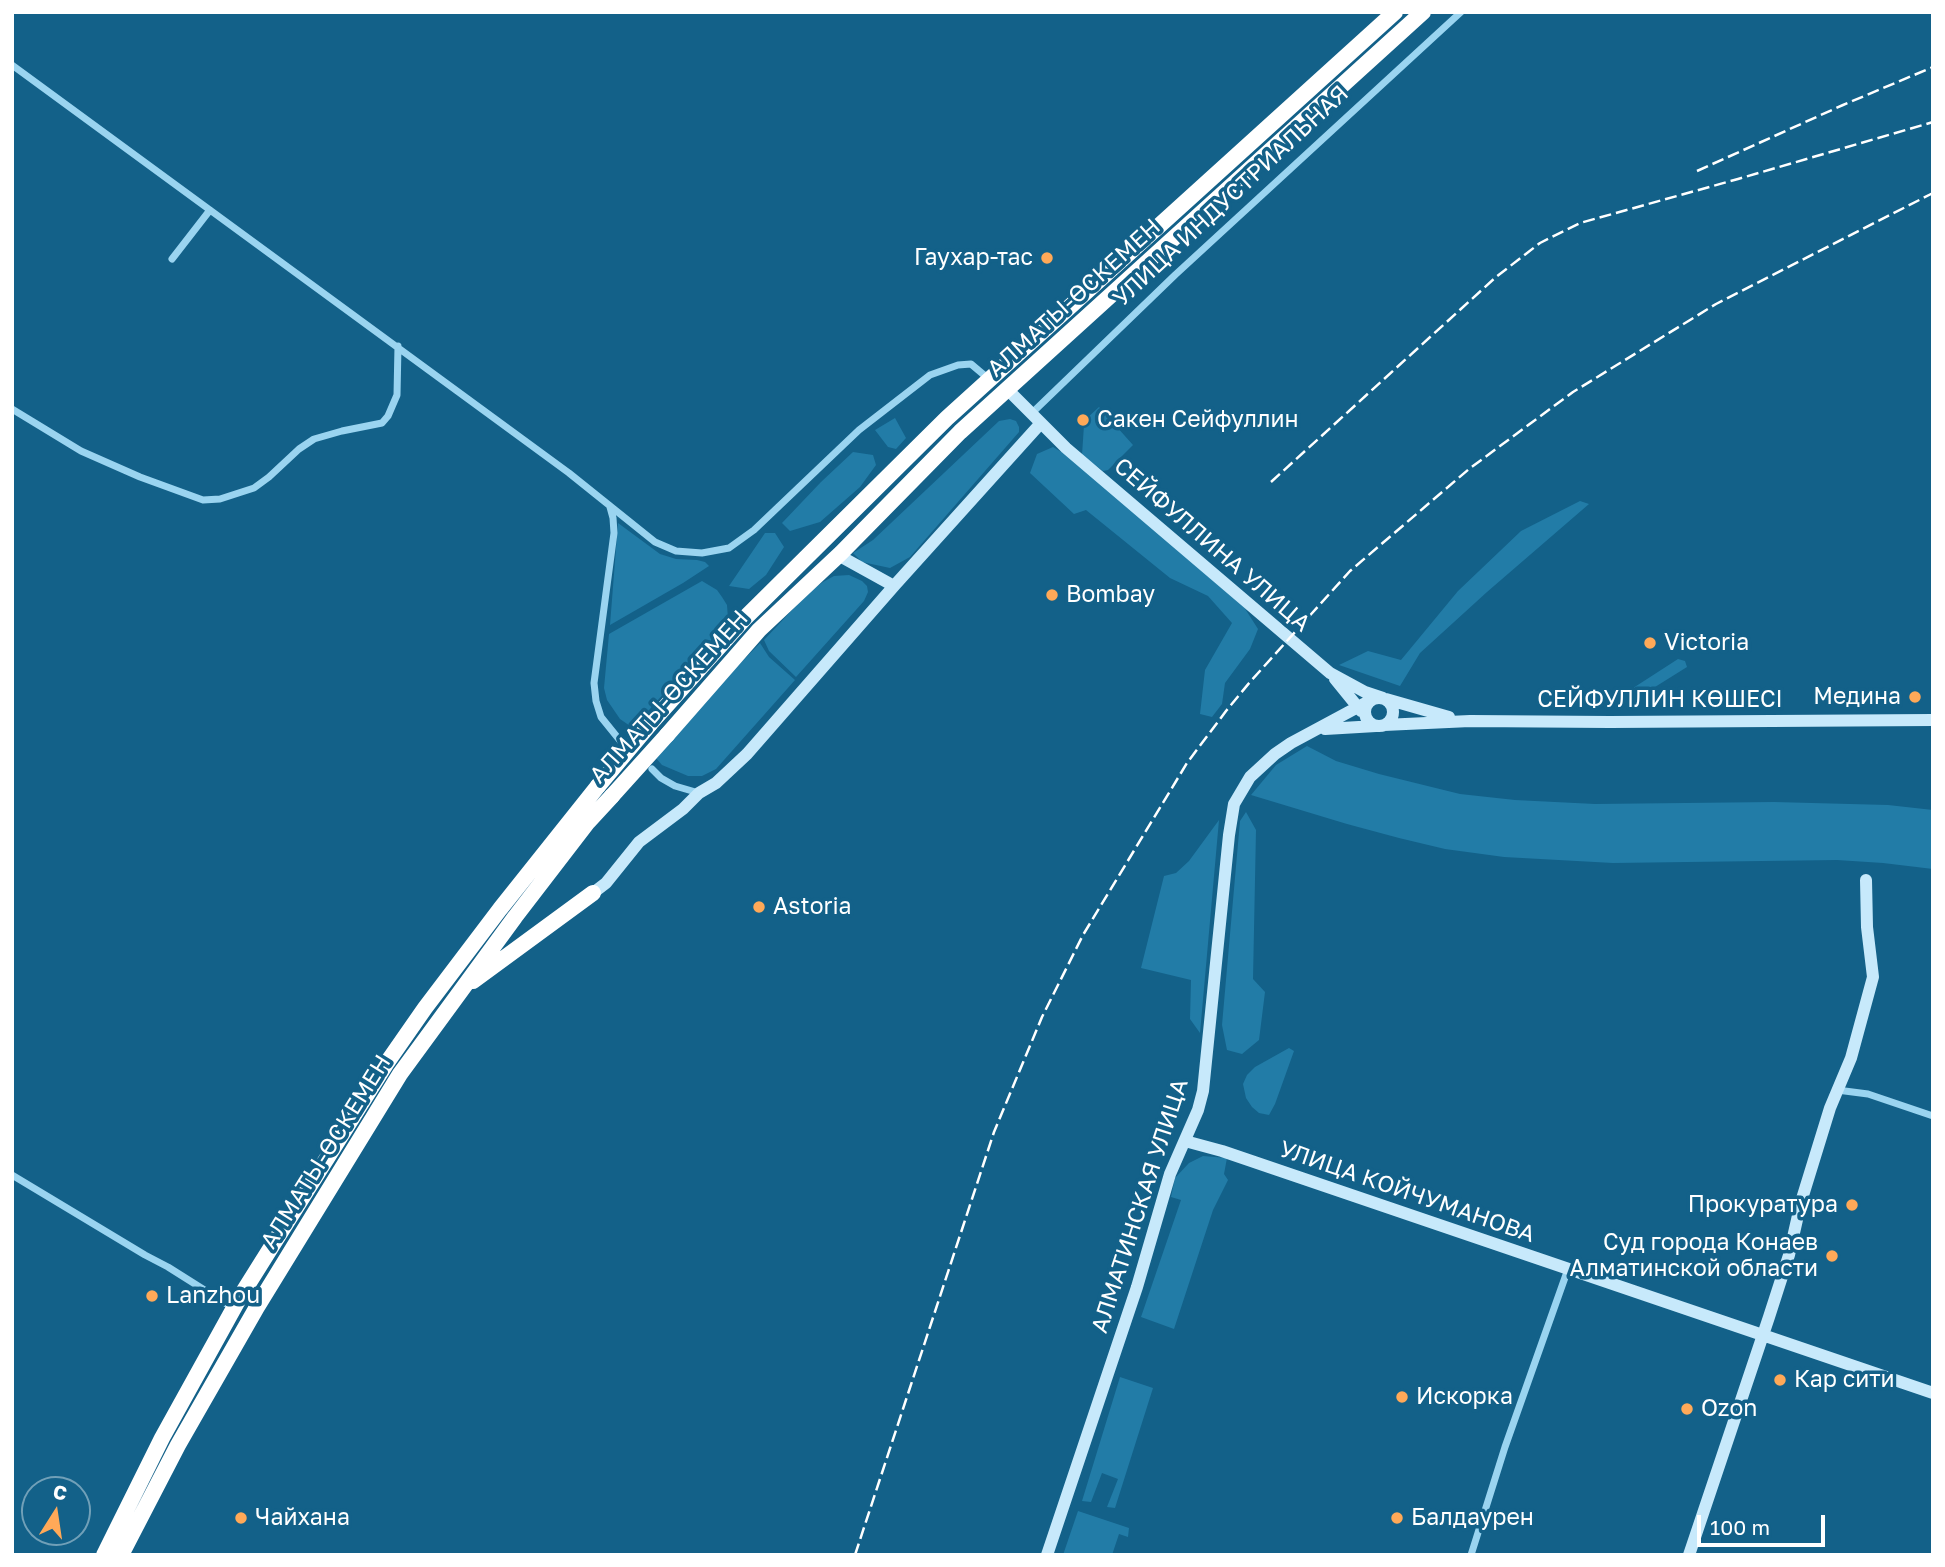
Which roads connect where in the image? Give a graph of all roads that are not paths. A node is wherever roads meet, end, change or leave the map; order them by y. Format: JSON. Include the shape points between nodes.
{"nodes":[{"id":1,"x":1395,"y":12,"type":"edge"},
{"id":2,"x":1423,"y":12,"type":"edge"},
{"id":3,"x":1461,"y":12,"type":"edge"},
{"id":4,"x":12,"y":65,"type":"edge"},
{"id":5,"x":210,"y":210,"type":"junction"},
{"id":6,"x":172,"y":259,"type":"dead end"},
{"id":7,"x":398,"y":346,"type":"junction"},
{"id":8,"x":990,"y":380,"type":"junction"},
{"id":9,"x":1007,"y":389,"type":"junction"},
{"id":10,"x":12,"y":409,"type":"edge"},
{"id":11,"x":1032,"y":413,"type":"junction"},
{"id":12,"x":1041,"y":423,"type":"junction"},
{"id":13,"x":609,"y":506,"type":"junction"},
{"id":14,"x":838,"y":555,"type":"junction"},
{"id":15,"x":894,"y":586,"type":"junction"},
{"id":16,"x":1330,"y":673,"type":"junction"},
{"id":17,"x":1380,"y":699,"type":"junction"},
{"id":18,"x":1357,"y":707,"type":"junction"},
{"id":19,"x":1367,"y":717,"type":"junction"},
{"id":20,"x":1933,"y":720,"type":"edge"},
{"id":21,"x":1471,"y":721,"type":"junction"},
{"id":22,"x":1381,"y":725,"type":"junction"},
{"id":23,"x":1314,"y":732,"type":"junction"},
{"id":24,"x":622,"y":744,"type":"dead end"},
{"id":25,"x":652,"y":769,"type":"dead end"},
{"id":26,"x":699,"y":793,"type":"junction"},
{"id":27,"x":1866,"y":880,"type":"dead end"},
{"id":28,"x":593,"y":892,"type":"joint"},
{"id":29,"x":465,"y":986,"type":"junction"},
{"id":30,"x":1836,"y":1090,"type":"junction"},
{"id":31,"x":1933,"y":1116,"type":"edge"},
{"id":32,"x":1185,"y":1141,"type":"junction"},
{"id":33,"x":12,"y":1175,"type":"edge"},
{"id":34,"x":1568,"y":1269,"type":"junction"},
{"id":35,"x":234,"y":1309,"type":"junction"},
{"id":36,"x":1763,"y":1334,"type":"junction"},
{"id":37,"x":1933,"y":1393,"type":"edge"},
{"id":38,"x":104,"y":1555,"type":"edge"},
{"id":39,"x":121,"y":1555,"type":"edge"},
{"id":40,"x":1047,"y":1555,"type":"edge"},
{"id":41,"x":1471,"y":1555,"type":"edge"},
{"id":42,"x":1689,"y":1555,"type":"edge"}],
"edges":[{"from":1,"to":8,"type":"highway","name":"АЛМАТЫ-ӨСКЕМЕН"},
{"from":2,"to":9,"type":"highway","name":"АЛМАТЫ-ӨСКЕМЕН"},
{"from":3,"to":11,"type":"street","name":"УЛИЦА ИНДУСТРИАЛЬНАЯ"},
{"from":4,"to":5,"type":"street"},
{"from":5,"to":6,"type":"street"},
{"from":5,"to":7,"type":"street"},
{"from":7,"to":10,"type":"street","via":[[397,395],[382,423],[314,439],[254,488],[220,499],[203,500],[140,477],[81,451]]},
{"from":7,"to":13,"type":"street"},
{"from":8,"to":13,"type":"street","via":[[971,364],[930,375],[859,430],[729,548],[676,551],[655,542]]},
{"from":8,"to":35,"type":"highway","name":"АЛМАТЫ-ӨСКЕМЕН","bridge":true,"via":[[746,617],[598,786],[425,1008]]},
{"from":9,"to":11,"type":"street","name":"СЕЙФУЛЛИНА УЛИЦА"},
{"from":9,"to":14,"type":"highway","name":"АЛМАТЫ-ӨСКЕМЕН"},
{"from":11,"to":12,"type":"street","name":"СЕЙФУЛЛИНА УЛИЦА"},
{"from":12,"to":15,"type":"street"},
{"from":12,"to":16,"type":"street","name":"СЕЙФУЛЛИНА УЛИЦА"},
{"from":13,"to":24,"type":"street","via":[[614,533],[594,682],[601,716]]},
{"from":14,"to":15,"type":"street"},
{"from":14,"to":29,"type":"highway","name":"АЛМАТЫ-ӨСКЕМЕН","bridge":true,"via":[[759,630],[588,822]]},
{"from":15,"to":26,"type":"street","via":[[747,754]]},
{"from":16,"to":17,"type":"street"},
{"from":16,"to":18,"type":"street"},
{"from":17,"to":18,"type":"street","name":"АЛМАТИНСКАЯ УЛИЦА"},
{"from":17,"to":19,"type":"street","via":[[1366,707]]},
{"from":17,"to":21,"type":"street"},
{"from":17,"to":22,"type":"street","via":[[1391,703],[1394,713]]},
{"from":18,"to":19,"type":"street"},
{"from":18,"to":23,"type":"street","name":"АЛМАТИНСКАЯ УЛИЦА"},
{"from":19,"to":22,"type":"street"},
{"from":20,"to":21,"type":"street","name":"СЕЙФУЛЛИН КӨШЕСІ"},
{"from":21,"to":22,"type":"street"},
{"from":22,"to":23,"type":"street"},
{"from":23,"to":32,"type":"street","name":"АЛМАТИНСКАЯ УЛИЦА","via":[[1261,765],[1234,804],[1203,1091]]},
{"from":25,"to":26,"type":"street","via":[[675,786]]},
{"from":26,"to":28,"type":"street","via":[[639,842]]},
{"from":27,"to":30,"type":"street","via":[[1872,977],[1851,1058]]},
{"from":28,"to":29,"type":"highway"},
{"from":29,"to":39,"type":"highway","name":"АЛМАТЫ-ӨСКЕМЕН","via":[[400,1074],[257,1307],[177,1445]]},
{"from":30,"to":31,"type":"street","via":[[1868,1094]]},
{"from":30,"to":36,"type":"street"},
{"from":32,"to":34,"type":"street","name":"УЛИЦА КОЙЧУМАНОВА"},
{"from":32,"to":40,"type":"street","name":"АЛМАТИНСКАЯ УЛИЦА","via":[[1170,1174]]},
{"from":33,"to":35,"type":"street"},
{"from":34,"to":36,"type":"street","name":"УЛИЦА КОЙЧУМАНОВА"},
{"from":34,"to":41,"type":"street"},
{"from":35,"to":38,"type":"highway","name":"АЛМАТЫ-ӨСКЕМЕН"},
{"from":36,"to":37,"type":"street","name":"УЛИЦА КОЙЧУМАНОВА"},
{"from":36,"to":42,"type":"street"}]}
